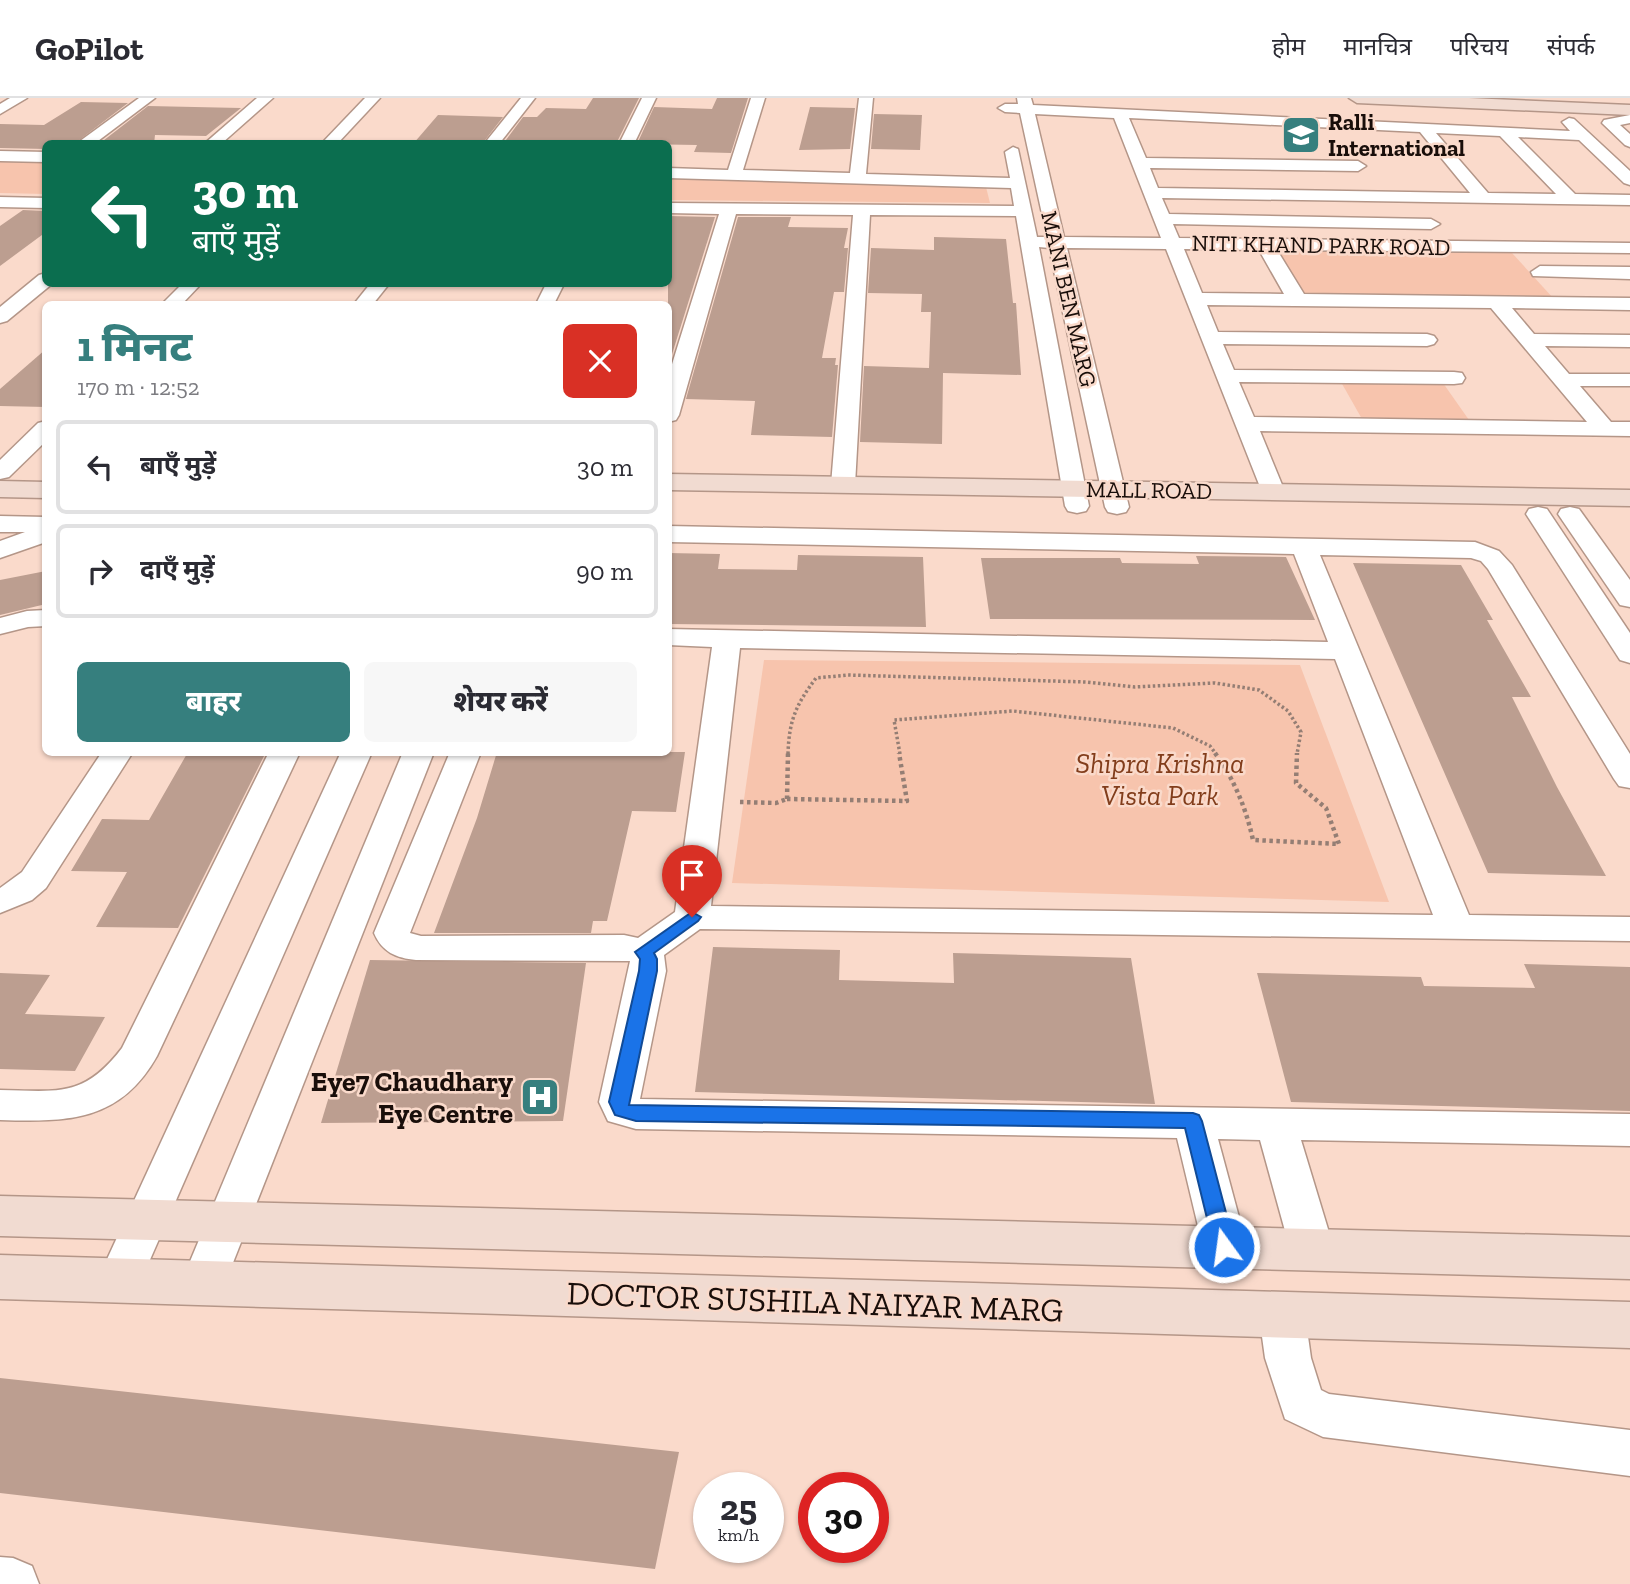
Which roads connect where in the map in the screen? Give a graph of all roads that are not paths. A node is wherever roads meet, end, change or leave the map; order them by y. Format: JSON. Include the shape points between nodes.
{"nodes":[{"id":1,"x":20,"y":98,"type":"edge"},
{"id":2,"x":148,"y":98,"type":"edge"},
{"id":3,"x":266,"y":98,"type":"edge"},
{"id":4,"x":373,"y":98,"type":"edge"},
{"id":5,"x":528,"y":98,"type":"edge"},
{"id":6,"x":649,"y":98,"type":"edge"},
{"id":7,"x":758,"y":98,"type":"edge"},
{"id":8,"x":866,"y":98,"type":"edge"},
{"id":9,"x":1357,"y":98,"type":"edge"},
{"id":10,"x":1630,"y":101,"type":"edge"},
{"id":11,"x":1556,"y":102,"type":"edge"},
{"id":12,"x":1006,"y":103,"type":"edge"},
{"id":13,"x":1025,"y":103,"type":"edge"},
{"id":14,"x":1323,"y":103,"type":"dead end"},
{"id":15,"x":0,"y":110,"type":"edge"},
{"id":16,"x":1630,"y":110,"type":"edge"},
{"id":17,"x":1120,"y":114,"type":"junction"},
{"id":18,"x":1630,"y":119,"type":"edge"},
{"id":19,"x":1424,"y":128,"type":"junction"},
{"id":20,"x":1504,"y":132,"type":"junction"},
{"id":21,"x":1337,"y":135,"type":"junction"},
{"id":22,"x":1585,"y":136,"type":"junction"},
{"id":23,"x":89,"y":140,"type":"edge"},
{"id":24,"x":216,"y":140,"type":"edge"},
{"id":25,"x":332,"y":140,"type":"edge"},
{"id":26,"x":494,"y":140,"type":"edge"},
{"id":27,"x":628,"y":140,"type":"edge"},
{"id":28,"x":1630,"y":142,"type":"edge"},
{"id":29,"x":0,"y":156,"type":"edge"},
{"id":30,"x":42,"y":157,"type":"edge"},
{"id":31,"x":1140,"y":163,"type":"junction"},
{"id":32,"x":1358,"y":166,"type":"junction"},
{"id":33,"x":672,"y":173,"type":"edge"},
{"id":34,"x":734,"y":175,"type":"junction"},
{"id":35,"x":858,"y":178,"type":"junction"},
{"id":36,"x":1630,"y":180,"type":"edge"},
{"id":37,"x":1019,"y":183,"type":"junction"},
{"id":38,"x":1152,"y":193,"type":"junction"},
{"id":39,"x":1380,"y":197,"type":"junction"},
{"id":40,"x":1483,"y":198,"type":"junction"},
{"id":41,"x":1541,"y":199,"type":"junction"},
{"id":42,"x":1571,"y":200,"type":"junction"},
{"id":43,"x":1630,"y":200,"type":"edge"},
{"id":44,"x":42,"y":203,"type":"edge"},
{"id":45,"x":2,"y":204,"type":"edge"},
{"id":46,"x":672,"y":208,"type":"edge"},
{"id":47,"x":729,"y":209,"type":"junction"},
{"id":48,"x":862,"y":210,"type":"junction"},
{"id":49,"x":1024,"y":211,"type":"junction"},
{"id":50,"x":1162,"y":219,"type":"junction"},
{"id":51,"x":1399,"y":223,"type":"junction"},
{"id":52,"x":1451,"y":224,"type":"dead end"},
{"id":53,"x":1030,"y":242,"type":"junction"},
{"id":54,"x":1056,"y":243,"type":"junction"},
{"id":55,"x":1172,"y":244,"type":"junction"},
{"id":56,"x":1265,"y":245,"type":"junction"},
{"id":57,"x":1416,"y":246,"type":"junction"},
{"id":58,"x":1517,"y":247,"type":"junction"},
{"id":59,"x":1593,"y":248,"type":"junction"},
{"id":60,"x":1630,"y":248,"type":"edge"},
{"id":61,"x":1540,"y":272,"type":"junction"},
{"id":62,"x":1630,"y":273,"type":"edge"},
{"id":63,"x":42,"y":282,"type":"edge"},
{"id":64,"x":189,"y":287,"type":"edge"},
{"id":65,"x":377,"y":287,"type":"edge"},
{"id":66,"x":0,"y":295,"type":"edge"},
{"id":67,"x":26,"y":295,"type":"junction"},
{"id":68,"x":1195,"y":299,"type":"junction"},
{"id":69,"x":174,"y":301,"type":"edge"},
{"id":70,"x":366,"y":301,"type":"edge"},
{"id":71,"x":1298,"y":301,"type":"junction"},
{"id":72,"x":1400,"y":302,"type":"junction"},
{"id":73,"x":1497,"y":303,"type":"junction"},
{"id":74,"x":1571,"y":304,"type":"junction"},
{"id":75,"x":1630,"y":304,"type":"edge"},
{"id":76,"x":0,"y":317,"type":"edge"},
{"id":77,"x":1210,"y":338,"type":"junction"},
{"id":78,"x":1427,"y":340,"type":"junction"},
{"id":79,"x":1528,"y":340,"type":"junction"},
{"id":80,"x":1630,"y":341,"type":"edge"},
{"id":81,"x":1226,"y":376,"type":"junction"},
{"id":82,"x":1454,"y":378,"type":"junction"},
{"id":83,"x":1562,"y":380,"type":"junction"},
{"id":84,"x":1630,"y":380,"type":"edge"},
{"id":85,"x":672,"y":401,"type":"edge"},
{"id":86,"x":1245,"y":424,"type":"junction"},
{"id":87,"x":1489,"y":427,"type":"junction"},
{"id":88,"x":1604,"y":428,"type":"junction"},
{"id":89,"x":1630,"y":429,"type":"edge"},
{"id":90,"x":42,"y":432,"type":"edge"},
{"id":91,"x":0,"y":478,"type":"edge"},
{"id":92,"x":672,"y":482,"type":"edge"},
{"id":93,"x":41,"y":484,"type":"edge"},
{"id":94,"x":843,"y":485,"type":"junction"},
{"id":95,"x":1273,"y":492,"type":"junction"},
{"id":96,"x":1076,"y":498,"type":"junction"},
{"id":97,"x":1115,"y":498,"type":"junction"},
{"id":98,"x":1630,"y":498,"type":"edge"},
{"id":99,"x":672,"y":500,"type":"edge"},
{"id":100,"x":1538,"y":513,"type":"junction"},
{"id":101,"x":1570,"y":514,"type":"junction"},
{"id":102,"x":1630,"y":515,"type":"edge"},
{"id":103,"x":2,"y":524,"type":"edge"},
{"id":104,"x":42,"y":525,"type":"edge"},
{"id":105,"x":42,"y":534,"type":"edge"},
{"id":106,"x":672,"y":534,"type":"edge"},
{"id":107,"x":1304,"y":546,"type":"junction"},
{"id":108,"x":0,"y":550,"type":"edge"},
{"id":109,"x":1630,"y":599,"type":"edge"},
{"id":110,"x":42,"y":618,"type":"edge"},
{"id":111,"x":0,"y":626,"type":"edge"},
{"id":112,"x":672,"y":637,"type":"edge"},
{"id":113,"x":727,"y":639,"type":"junction"},
{"id":114,"x":1346,"y":651,"type":"junction"},
{"id":115,"x":1630,"y":654,"type":"edge"},
{"id":116,"x":115,"y":756,"type":"edge"},
{"id":117,"x":283,"y":756,"type":"edge"},
{"id":118,"x":355,"y":756,"type":"edge"},
{"id":119,"x":417,"y":756,"type":"edge"},
{"id":120,"x":464,"y":756,"type":"edge"},
{"id":121,"x":1630,"y":779,"type":"edge"},
{"id":122,"x":0,"y":902,"type":"edge"},
{"id":123,"x":692,"y":917,"type":"junction"},
{"id":124,"x":1456,"y":927,"type":"junction"},
{"id":125,"x":1630,"y":929,"type":"edge"},
{"id":126,"x":644,"y":952,"type":"junction"},
{"id":127,"x":0,"y":1105,"type":"edge"},
{"id":128,"x":1193,"y":1121,"type":"junction"},
{"id":129,"x":1276,"y":1123,"type":"junction"},
{"id":130,"x":1630,"y":1130,"type":"edge"},
{"id":131,"x":0,"y":1216,"type":"edge"},
{"id":132,"x":146,"y":1219,"type":"junction"},
{"id":133,"x":228,"y":1222,"type":"junction"},
{"id":134,"x":1224,"y":1247,"type":"junction"},
{"id":135,"x":1312,"y":1249,"type":"junction"},
{"id":136,"x":1630,"y":1258,"type":"edge"},
{"id":137,"x":0,"y":1277,"type":"edge"},
{"id":138,"x":119,"y":1281,"type":"junction"},
{"id":139,"x":203,"y":1283,"type":"junction"},
{"id":140,"x":1282,"y":1315,"type":"junction"},
{"id":141,"x":1630,"y":1325,"type":"edge"},
{"id":142,"x":1630,"y":1453,"type":"edge"},
{"id":143,"x":0,"y":1583,"type":"edge"},
{"id":144,"x":13,"y":1584,"type":"edge"}],
"edges":[{"from":1,"to":15,"type":"street"},
{"from":2,"to":23,"type":"street"},
{"from":3,"to":24,"type":"street"},
{"from":4,"to":25,"type":"street"},
{"from":5,"to":26,"type":"street"},
{"from":6,"to":27,"type":"street"},
{"from":7,"to":34,"type":"street"},
{"from":8,"to":35,"type":"street"},
{"from":9,"to":11,"type":"street"},
{"from":10,"to":11,"type":"street"},
{"from":11,"to":16,"type":"street"},
{"from":11,"to":22,"type":"street"},
{"from":12,"to":13,"type":"street","name":"MANI BEN MARG"},
{"from":12,"to":37,"type":"street","name":"MANI BEN MARG"},
{"from":13,"to":17,"type":"street"},
{"from":13,"to":54,"type":"street","name":"MANI BEN MARG"},
{"from":14,"to":21,"type":"street"},
{"from":17,"to":21,"type":"street"},
{"from":17,"to":31,"type":"street"},
{"from":18,"to":28,"type":"street","via":[[1608,123]]},
{"from":19,"to":20,"type":"street"},
{"from":19,"to":21,"type":"street"},
{"from":19,"to":40,"type":"street"},
{"from":20,"to":22,"type":"street"},
{"from":20,"to":42,"type":"street"},
{"from":21,"to":32,"type":"street"},
{"from":22,"to":36,"type":"street"},
{"from":29,"to":30,"type":"street"},
{"from":31,"to":32,"type":"street"},
{"from":31,"to":38,"type":"street"},
{"from":32,"to":39,"type":"street"},
{"from":33,"to":34,"type":"street"},
{"from":34,"to":35,"type":"street"},
{"from":35,"to":37,"type":"street"},
{"from":37,"to":49,"type":"street","name":"MANI BEN MARG"},
{"from":38,"to":39,"type":"street"},
{"from":38,"to":50,"type":"street"},
{"from":39,"to":40,"type":"street"},
{"from":39,"to":51,"type":"street"},
{"from":40,"to":41,"type":"street"},
{"from":41,"to":42,"type":"street"},
{"from":41,"to":59,"type":"street"},
{"from":42,"to":43,"type":"street"},
{"from":44,"to":45,"type":"street"},
{"from":46,"to":47,"type":"street"},
{"from":47,"to":48,"type":"street"},
{"from":47,"to":85,"type":"street"},
{"from":48,"to":49,"type":"street"},
{"from":48,"to":94,"type":"street"},
{"from":49,"to":53,"type":"street","name":"MANI BEN MARG"},
{"from":50,"to":51,"type":"street"},
{"from":50,"to":55,"type":"street"},
{"from":51,"to":52,"type":"street"},
{"from":51,"to":57,"type":"street"},
{"from":53,"to":54,"type":"street"},
{"from":53,"to":96,"type":"street","name":"MANI BEN MARG"},
{"from":54,"to":55,"type":"street"},
{"from":54,"to":97,"type":"street","name":"MANI BEN MARG"},
{"from":55,"to":56,"type":"street","name":"NITI KHAND PARK ROAD"},
{"from":55,"to":68,"type":"street","name":"NITI KHAND PARK ROAD"},
{"from":56,"to":57,"type":"street","name":"NITI KHAND PARK ROAD"},
{"from":56,"to":71,"type":"street"},
{"from":57,"to":58,"type":"street","name":"NITI KHAND PARK ROAD"},
{"from":58,"to":59,"type":"street","name":"NITI KHAND PARK ROAD"},
{"from":58,"to":61,"type":"street"},
{"from":59,"to":60,"type":"street","name":"NITI KHAND PARK ROAD"},
{"from":61,"to":62,"type":"street"},
{"from":61,"to":74,"type":"street"},
{"from":63,"to":67,"type":"street"},
{"from":64,"to":69,"type":"street"},
{"from":65,"to":70,"type":"street"},
{"from":66,"to":67,"type":"street"},
{"from":67,"to":76,"type":"street"},
{"from":68,"to":71,"type":"street","name":"NITI KHAND PARK ROAD"},
{"from":68,"to":77,"type":"street"},
{"from":71,"to":72,"type":"street","name":"NITI KHAND PARK ROAD"},
{"from":72,"to":73,"type":"street","name":"NITI KHAND PARK ROAD"},
{"from":72,"to":78,"type":"street"},
{"from":73,"to":74,"type":"street","name":"NITI KHAND PARK ROAD"},
{"from":73,"to":79,"type":"street"},
{"from":74,"to":75,"type":"street","name":"NITI KHAND PARK ROAD"},
{"from":77,"to":78,"type":"street"},
{"from":77,"to":81,"type":"street"},
{"from":78,"to":82,"type":"street"},
{"from":79,"to":80,"type":"street"},
{"from":79,"to":83,"type":"street"},
{"from":81,"to":82,"type":"street"},
{"from":81,"to":86,"type":"street"},
{"from":82,"to":87,"type":"street"},
{"from":83,"to":84,"type":"street"},
{"from":83,"to":88,"type":"street"},
{"from":86,"to":87,"type":"street"},
{"from":86,"to":95,"type":"street"},
{"from":87,"to":88,"type":"street"},
{"from":88,"to":89,"type":"street"},
{"from":90,"to":91,"type":"street"},
{"from":91,"to":93,"type":"street"},
{"from":92,"to":94,"type":"street","name":"MALL ROAD"},
{"from":93,"to":103,"type":"street"},
{"from":94,"to":96,"type":"street","name":"MALL ROAD"},
{"from":95,"to":97,"type":"street","name":"MALL ROAD"},
{"from":95,"to":98,"type":"street","name":"MALL ROAD"},
{"from":96,"to":97,"type":"street","name":"MALL ROAD"},
{"from":96,"to":99,"type":"street","name":"MALL ROAD"},
{"from":97,"to":100,"type":"street","name":"MALL ROAD"},
{"from":100,"to":101,"type":"street","name":"MALL ROAD"},
{"from":100,"to":115,"type":"street"},
{"from":101,"to":102,"type":"street","name":"MALL ROAD"},
{"from":101,"to":109,"type":"street"},
{"from":103,"to":104,"type":"street"},
{"from":105,"to":108,"type":"street"},
{"from":106,"to":107,"type":"street"},
{"from":107,"to":114,"type":"street"},
{"from":107,"to":121,"type":"street","via":[[1453,548],[1490,556]]},
{"from":110,"to":111,"type":"street"},
{"from":112,"to":113,"type":"street"},
{"from":113,"to":114,"type":"street"},
{"from":113,"to":123,"type":"street"},
{"from":114,"to":124,"type":"street"},
{"from":116,"to":122,"type":"street","via":[[34,880]]},
{"from":117,"to":127,"type":"street","via":[[124,1077],[98,1098],[60,1106]]},
{"from":118,"to":132,"type":"street"},
{"from":119,"to":133,"type":"street"},
{"from":120,"to":126,"type":"street","via":[[392,933],[394,939],[402,946],[421,948],[624,947]]},
{"from":123,"to":124,"type":"street"},
{"from":123,"to":126,"type":"street"},
{"from":124,"to":125,"type":"street"},
{"from":126,"to":128,"type":"street","via":[[648,971],[619,1102],[622,1110],[636,1114]]},
{"from":128,"to":129,"type":"street"},
{"from":128,"to":134,"type":"street"},
{"from":129,"to":130,"type":"street"},
{"from":129,"to":135,"type":"street"},
{"from":131,"to":132,"type":"street"},
{"from":132,"to":133,"type":"street"},
{"from":132,"to":138,"type":"street"},
{"from":133,"to":134,"type":"street"},
{"from":133,"to":139,"type":"street"},
{"from":134,"to":135,"type":"street"},
{"from":135,"to":136,"type":"street"},
{"from":137,"to":138,"type":"street","name":"DOCTOR SUSHILA NAIYAR MARG"},
{"from":138,"to":139,"type":"street","name":"DOCTOR SUSHILA NAIYAR MARG"},
{"from":139,"to":140,"type":"street","name":"DOCTOR SUSHILA NAIYAR MARG"},
{"from":140,"to":141,"type":"street","name":"DOCTOR SUSHILA NAIYAR MARG"},
{"from":140,"to":142,"type":"street","via":[[1288,1358],[1302,1404],[1323,1415]]},
{"from":143,"to":144,"type":"street"}]}
